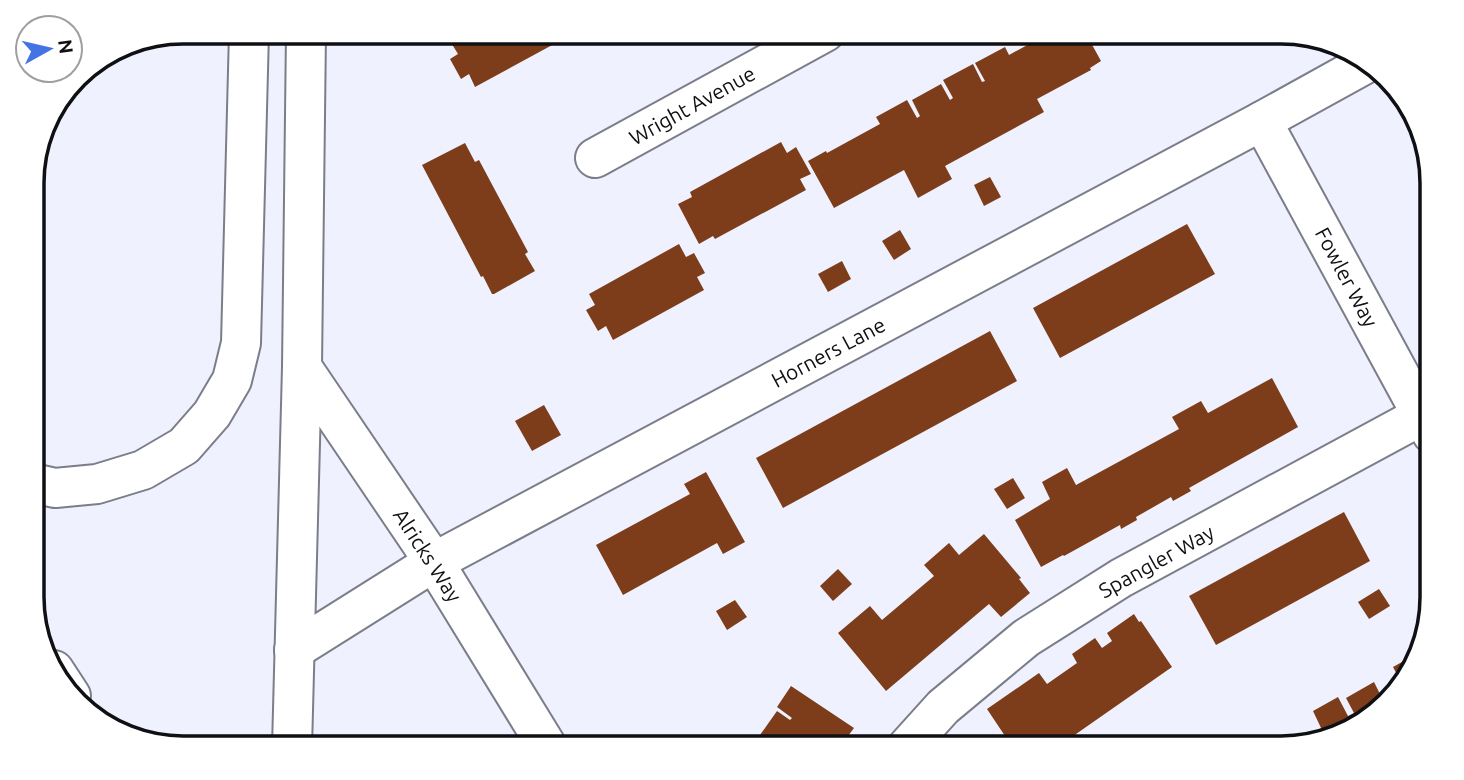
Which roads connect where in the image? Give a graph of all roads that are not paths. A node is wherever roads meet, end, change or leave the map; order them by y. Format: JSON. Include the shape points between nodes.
{"nodes":[{"id":1,"x":250,"y":44,"type":"edge"},
{"id":2,"x":306,"y":44,"type":"edge"},
{"id":3,"x":803,"y":44,"type":"edge"},
{"id":4,"x":1359,"y":67,"type":"edge"},
{"id":5,"x":1262,"y":121,"type":"junction"},
{"id":6,"x":595,"y":158,"type":"dead end"},
{"id":7,"x":302,"y":367,"type":"junction"},
{"id":8,"x":1420,"y":403,"type":"edge"},
{"id":9,"x":1420,"y":424,"type":"edge"},
{"id":10,"x":44,"y":486,"type":"edge"},
{"id":11,"x":434,"y":562,"type":"junction"},
{"id":12,"x":294,"y":650,"type":"junction"},
{"id":13,"x":292,"y":736,"type":"edge"},
{"id":14,"x":541,"y":736,"type":"edge"},
{"id":15,"x":917,"y":736,"type":"edge"}],
"edges":[{"from":1,"to":10,"type":"street","via":[[241,344],[232,380],[212,414],[184,446],[143,470],[97,484]]},
{"from":2,"to":7,"type":"street"},
{"from":3,"to":6,"type":"street","name":"Wright Avenue"},
{"from":4,"to":5,"type":"street","name":"Horners Lane"},
{"from":5,"to":8,"type":"street","name":"Fowler Way"},
{"from":5,"to":11,"type":"street","name":"Horners Lane"},
{"from":7,"to":11,"type":"street","name":"Alricks Way"},
{"from":7,"to":12,"type":"street"},
{"from":9,"to":15,"type":"street","name":"Spangler Way","via":[[1121,578],[1026,638],[943,707]]},
{"from":11,"to":12,"type":"street","name":"Horners Lane"},
{"from":11,"to":14,"type":"street","name":"Alricks Way"},
{"from":12,"to":13,"type":"street"}]}
